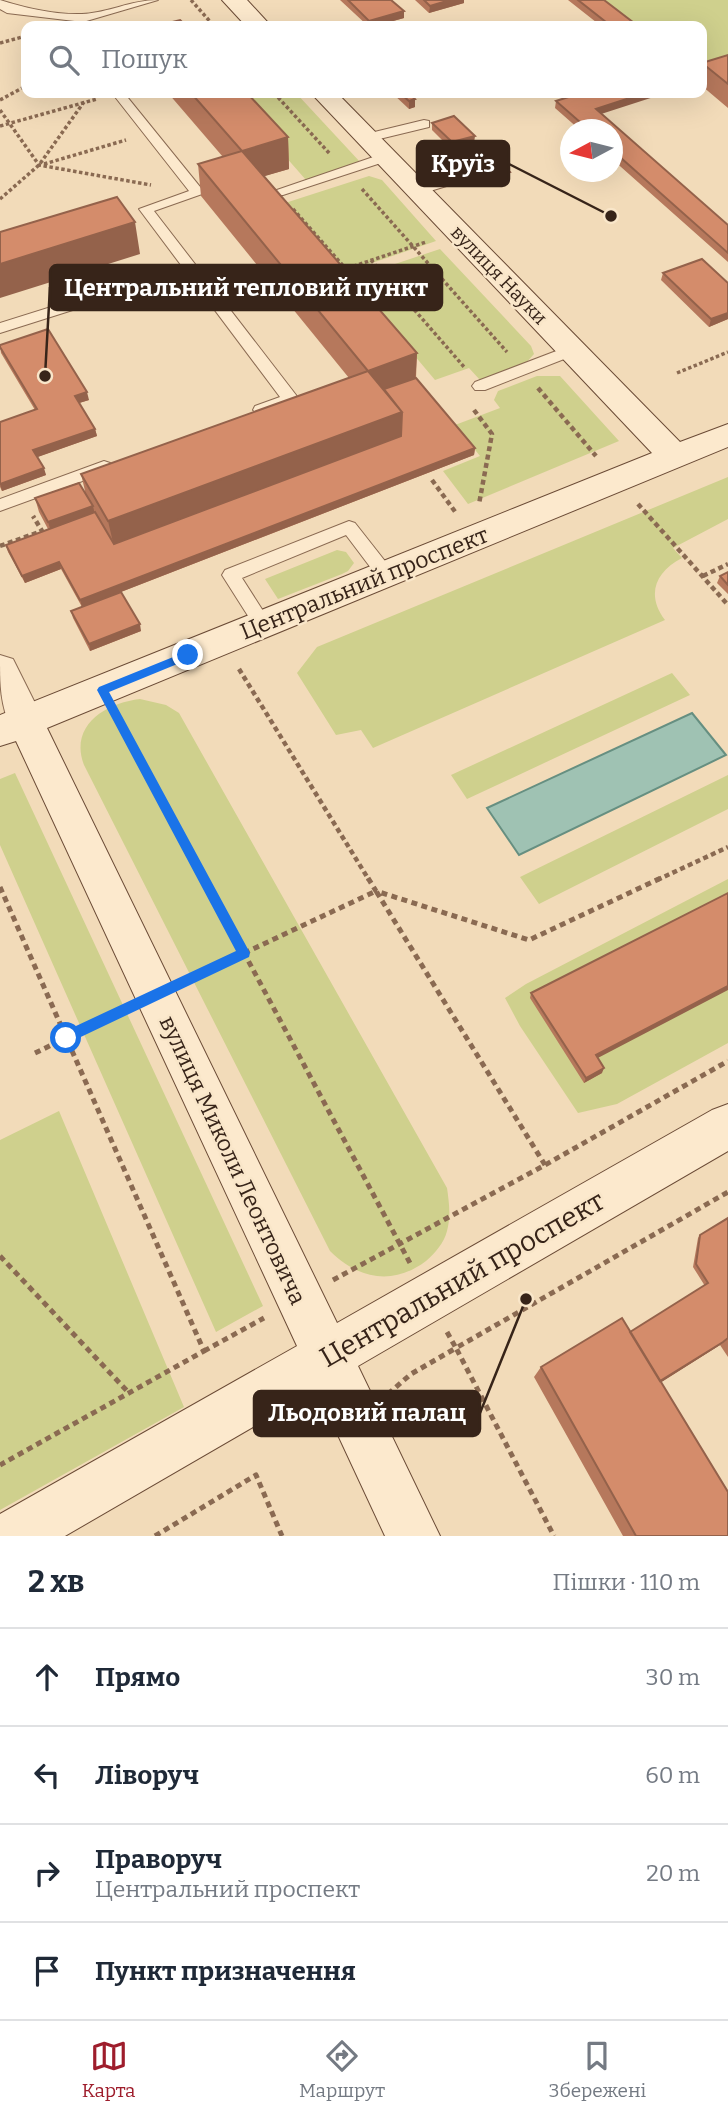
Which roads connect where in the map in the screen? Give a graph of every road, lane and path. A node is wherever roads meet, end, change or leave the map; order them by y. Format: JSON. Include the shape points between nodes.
{"nodes":[{"id":1,"x":152,"y":0,"type":"edge"},
{"id":2,"x":191,"y":0,"type":"edge"},
{"id":3,"x":234,"y":0,"type":"edge"},
{"id":4,"x":0,"y":4,"type":"edge"},
{"id":5,"x":61,"y":21,"type":"edge"},
{"id":6,"x":210,"y":21,"type":"edge"},
{"id":7,"x":254,"y":21,"type":"edge"},
{"id":8,"x":21,"y":37,"type":"edge"},
{"id":9,"x":0,"y":43,"type":"edge"},
{"id":10,"x":21,"y":89,"type":"edge"},
{"id":11,"x":99,"y":98,"type":"edge"},
{"id":12,"x":122,"y":98,"type":"edge"},
{"id":13,"x":279,"y":98,"type":"edge"},
{"id":14,"x":328,"y":98,"type":"edge"},
{"id":15,"x":0,"y":100,"type":"edge"},
{"id":16,"x":84,"y":102,"type":"junction"},
{"id":17,"x":0,"y":110,"type":"edge"},
{"id":18,"x":9,"y":123,"type":"junction"},
{"id":19,"x":424,"y":124,"type":"dead end"},
{"id":20,"x":0,"y":126,"type":"edge"},
{"id":21,"x":150,"y":133,"type":"junction"},
{"id":22,"x":376,"y":148,"type":"junction"},
{"id":23,"x":39,"y":165,"type":"junction"},
{"id":24,"x":345,"y":170,"type":"junction"},
{"id":25,"x":471,"y":174,"type":"edge"},
{"id":26,"x":418,"y":191,"type":"junction"},
{"id":27,"x":278,"y":192,"type":"joint"},
{"id":28,"x":198,"y":193,"type":"junction"},
{"id":29,"x":0,"y":199,"type":"edge"},
{"id":30,"x":457,"y":231,"type":"junction"},
{"id":31,"x":415,"y":246,"type":"junction"},
{"id":32,"x":371,"y":260,"type":"junction"},
{"id":33,"x":346,"y":269,"type":"junction"},
{"id":34,"x":335,"y":273,"type":"edge"},
{"id":35,"x":156,"y":279,"type":"dead end"},
{"id":36,"x":279,"y":291,"type":"edge"},
{"id":37,"x":222,"y":310,"type":"junction"},
{"id":38,"x":0,"y":328,"type":"edge"},
{"id":39,"x":572,"y":350,"type":"junction"},
{"id":40,"x":728,"y":352,"type":"edge"},
{"id":41,"x":523,"y":369,"type":"junction"},
{"id":42,"x":677,"y":373,"type":"dead end"},
{"id":43,"x":480,"y":386,"type":"joint"},
{"id":44,"x":474,"y":411,"type":"dead end"},
{"id":45,"x":252,"y":413,"type":"edge"},
{"id":46,"x":728,"y":435,"type":"edge"},
{"id":47,"x":675,"y":457,"type":"junction"},
{"id":48,"x":124,"y":459,"type":"edge"},
{"id":49,"x":600,"y":461,"type":"dead end"},
{"id":50,"x":432,"y":480,"type":"dead end"},
{"id":51,"x":22,"y":496,"type":"junction"},
{"id":52,"x":0,"y":505,"type":"edge"},
{"id":53,"x":477,"y":512,"type":"dead end"},
{"id":54,"x":460,"y":519,"type":"dead end"},
{"id":55,"x":0,"y":546,"type":"edge"},
{"id":56,"x":680,"y":550,"type":"dead end"},
{"id":57,"x":728,"y":564,"type":"edge"},
{"id":58,"x":386,"y":575,"type":"junction"},
{"id":59,"x":703,"y":576,"type":"junction"},
{"id":60,"x":728,"y":605,"type":"edge"},
{"id":61,"x":263,"y":625,"type":"junction"},
{"id":62,"x":0,"y":669,"type":"edge"},
{"id":63,"x":239,"y":669,"type":"dead end"},
{"id":64,"x":103,"y":690,"type":"junction"},
{"id":65,"x":13,"y":726,"type":"edge"},
{"id":66,"x":728,"y":847,"type":"edge"},
{"id":67,"x":0,"y":887,"type":"edge"},
{"id":68,"x":376,"y":891,"type":"junction"},
{"id":69,"x":244,"y":953,"type":"junction"},
{"id":70,"x":155,"y":995,"type":"junction"},
{"id":71,"x":66,"y":1038,"type":"junction"},
{"id":72,"x":35,"y":1053,"type":"dead end"},
{"id":73,"x":728,"y":1061,"type":"edge"},
{"id":74,"x":728,"y":1126,"type":"edge"},
{"id":75,"x":545,"y":1165,"type":"junction"},
{"id":76,"x":728,"y":1192,"type":"edge"},
{"id":77,"x":400,"y":1244,"type":"junction"},
{"id":78,"x":0,"y":1256,"type":"edge"},
{"id":79,"x":429,"y":1298,"type":"junction"},
{"id":80,"x":299,"y":1299,"type":"junction"},
{"id":81,"x":456,"y":1348,"type":"junction"},
{"id":82,"x":204,"y":1351,"type":"junction"},
{"id":83,"x":326,"y":1357,"type":"junction"},
{"id":84,"x":129,"y":1393,"type":"junction"},
{"id":85,"x":385,"y":1396,"type":"dead end"},
{"id":86,"x":0,"y":1465,"type":"edge"},
{"id":87,"x":23,"y":1534,"type":"edge"},
{"id":88,"x":155,"y":1536,"type":"edge"},
{"id":89,"x":282,"y":1536,"type":"edge"},
{"id":90,"x":413,"y":1536,"type":"edge"},
{"id":91,"x":554,"y":1536,"type":"edge"}],
"edges":[{"from":1,"to":5,"type":"lane"},
{"from":2,"to":6,"type":"path"},
{"from":3,"to":7,"type":"street"},
{"from":4,"to":5,"type":"lane"},
{"from":8,"to":9,"type":"path"},
{"from":10,"to":15,"type":"path"},
{"from":11,"to":16,"type":"path"},
{"from":12,"to":21,"type":"lane"},
{"from":13,"to":24,"type":"path"},
{"from":14,"to":22,"type":"street","name":"вулиця Науки"},
{"from":16,"to":18,"type":"path"},
{"from":16,"to":23,"type":"path"},
{"from":17,"to":18,"type":"path"},
{"from":18,"to":20,"type":"path"},
{"from":18,"to":23,"type":"path"},
{"from":19,"to":22,"type":"lane"},
{"from":21,"to":23,"type":"path"},
{"from":21,"to":28,"type":"lane"},
{"from":22,"to":24,"type":"lane"},
{"from":22,"to":26,"type":"street","name":"вулиця Науки"},
{"from":23,"to":28,"type":"path"},
{"from":23,"to":29,"type":"path"},
{"from":24,"to":27,"type":"lane"},
{"from":24,"to":31,"type":"path"},
{"from":25,"to":26,"type":"lane"},
{"from":26,"to":30,"type":"street","name":"вулиця Науки"},
{"from":27,"to":33,"type":"path"},
{"from":28,"to":37,"type":"lane","via":[[146,209]]},
{"from":30,"to":31,"type":"path"},
{"from":30,"to":39,"type":"street","name":"вулиця Науки"},
{"from":31,"to":32,"type":"path"},
{"from":31,"to":41,"type":"path"},
{"from":32,"to":33,"type":"path"},
{"from":32,"to":43,"type":"path"},
{"from":33,"to":34,"type":"path"},
{"from":35,"to":38,"type":"lane"},
{"from":36,"to":37,"type":"path"},
{"from":37,"to":45,"type":"lane","via":[[290,399]]},
{"from":39,"to":41,"type":"lane"},
{"from":39,"to":47,"type":"street","name":"вулиця Науки"},
{"from":40,"to":42,"type":"path"},
{"from":41,"to":43,"type":"lane"},
{"from":41,"to":49,"type":"path"},
{"from":44,"to":53,"type":"path","via":[[492,434]]},
{"from":46,"to":47,"type":"street","name":"Центральний проспект"},
{"from":47,"to":58,"type":"street","name":"Центральний проспект"},
{"from":48,"to":51,"type":"lane"},
{"from":50,"to":54,"type":"path"},
{"from":51,"to":52,"type":"lane"},
{"from":51,"to":55,"type":"path","via":[[42,531]]},
{"from":56,"to":59,"type":"path"},
{"from":57,"to":59,"type":"path"},
{"from":58,"to":61,"type":"street","name":"Центральний проспект"},
{"from":58,"to":61,"type":"lane","via":[[349,527],[232,575]]},
{"from":59,"to":60,"type":"path"},
{"from":61,"to":64,"type":"street","name":"Центральний проспект"},
{"from":62,"to":65,"type":"street","name":"вулиця Миколи Леонтовича"},
{"from":63,"to":68,"type":"path"},
{"from":64,"to":65,"type":"street","name":"Центральний проспект"},
{"from":64,"to":69,"type":"path"},
{"from":65,"to":70,"type":"street","name":"вулиця Миколи Леонтовича"},
{"from":66,"to":68,"type":"path","via":[[529,940]]},
{"from":67,"to":71,"type":"path"},
{"from":68,"to":69,"type":"path"},
{"from":68,"to":75,"type":"path"},
{"from":69,"to":70,"type":"path"},
{"from":69,"to":77,"type":"path"},
{"from":70,"to":71,"type":"path"},
{"from":70,"to":80,"type":"street","name":"вулиця Миколи Леонтовича"},
{"from":71,"to":72,"type":"path"},
{"from":71,"to":82,"type":"path"},
{"from":73,"to":75,"type":"path"},
{"from":74,"to":79,"type":"street","name":"Центральний проспект"},
{"from":75,"to":77,"type":"path"},
{"from":76,"to":81,"type":"path"},
{"from":77,"to":79,"type":"path"},
{"from":77,"to":80,"type":"path"},
{"from":78,"to":84,"type":"path"},
{"from":79,"to":81,"type":"path"},
{"from":79,"to":83,"type":"street","name":"Центральний проспект"},
{"from":80,"to":82,"type":"path"},
{"from":80,"to":83,"type":"street","name":"вулиця Миколи Леонтовича"},
{"from":81,"to":85,"type":"path","via":[[411,1374]]},
{"from":81,"to":91,"type":"path"},
{"from":82,"to":84,"type":"path"},
{"from":83,"to":87,"type":"street","name":"Центральний проспект"},
{"from":83,"to":90,"type":"street","name":"вулиця Миколи Леонтовича"},
{"from":84,"to":86,"type":"path"},
{"from":88,"to":89,"type":"path","via":[[256,1475]]}]}
